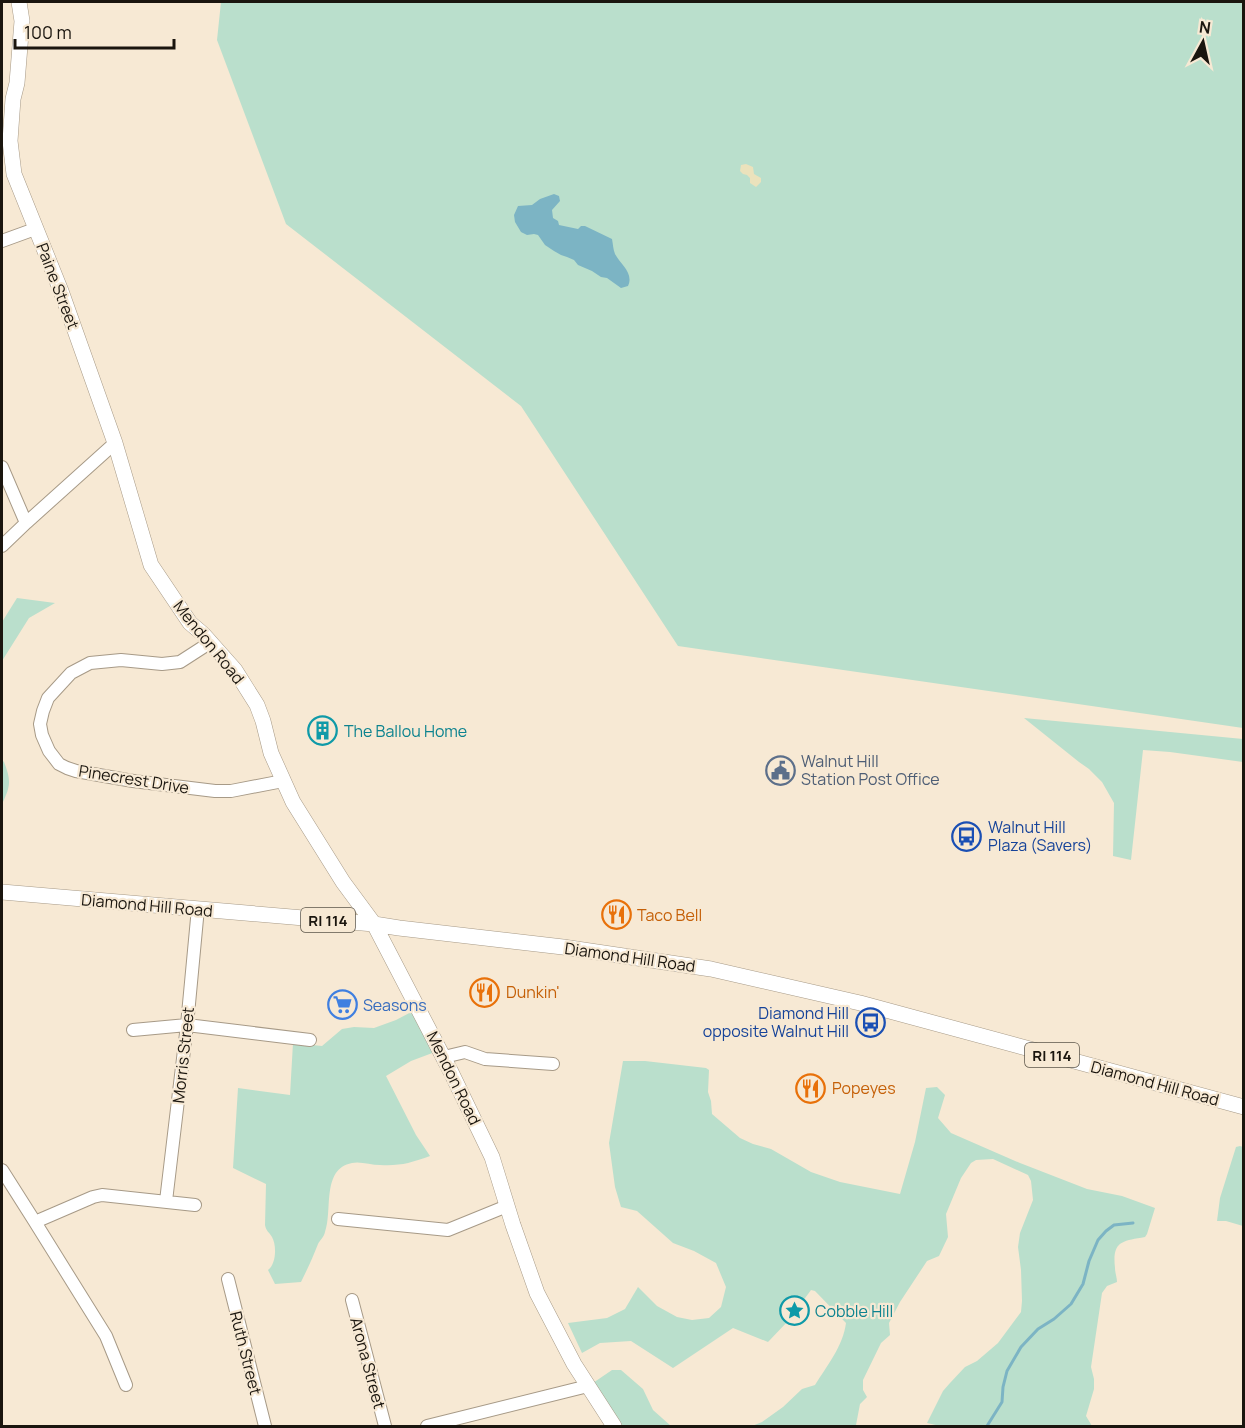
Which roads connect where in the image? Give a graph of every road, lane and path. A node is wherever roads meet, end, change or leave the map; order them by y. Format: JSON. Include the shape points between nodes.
{"nodes":[{"id":1,"x":19,"y":2,"type":"edge"},
{"id":2,"x":8,"y":98,"type":"edge"},
{"id":3,"x":35,"y":229,"type":"junction"},
{"id":4,"x":2,"y":241,"type":"edge"},
{"id":5,"x":115,"y":443,"type":"junction"},
{"id":6,"x":2,"y":467,"type":"edge"},
{"id":7,"x":26,"y":523,"type":"junction"},
{"id":8,"x":2,"y":546,"type":"edge"},
{"id":9,"x":151,"y":565,"type":"joint"},
{"id":10,"x":211,"y":642,"type":"junction"},
{"id":11,"x":284,"y":782,"type":"junction"},
{"id":12,"x":2,"y":892,"type":"edge"},
{"id":13,"x":198,"y":909,"type":"junction"},
{"id":14,"x":374,"y":924,"type":"junction"},
{"id":15,"x":187,"y":1025,"type":"junction"},
{"id":16,"x":133,"y":1030,"type":"dead end"},
{"id":17,"x":310,"y":1040,"type":"dead end"},
{"id":18,"x":444,"y":1057,"type":"junction"},
{"id":19,"x":553,"y":1064,"type":"dead end"},
{"id":20,"x":1244,"y":1107,"type":"edge"},
{"id":21,"x":2,"y":1170,"type":"edge"},
{"id":22,"x":166,"y":1201,"type":"junction"},
{"id":23,"x":195,"y":1205,"type":"dead end"},
{"id":24,"x":507,"y":1206,"type":"junction"},
{"id":25,"x":338,"y":1219,"type":"dead end"},
{"id":26,"x":35,"y":1222,"type":"junction"},
{"id":27,"x":228,"y":1279,"type":"dead end"},
{"id":28,"x":352,"y":1300,"type":"dead end"},
{"id":29,"x":126,"y":1384,"type":"dead end"},
{"id":30,"x":588,"y":1386,"type":"junction"},
{"id":31,"x":265,"y":1426,"type":"edge"},
{"id":32,"x":385,"y":1426,"type":"edge"},
{"id":33,"x":427,"y":1426,"type":"edge"},
{"id":34,"x":614,"y":1426,"type":"edge"}],
"edges":[{"from":1,"to":2,"type":"main road","name":"Paine Street","via":[[22,21],[17,83]]},
{"from":2,"to":3,"type":"main road","name":"Paine Street","via":[[14,174]]},
{"from":3,"to":4,"type":"street"},
{"from":3,"to":5,"type":"main road","name":"Paine Street"},
{"from":5,"to":7,"type":"street"},
{"from":5,"to":9,"type":"main road","name":"Paine Street"},
{"from":6,"to":7,"type":"street"},
{"from":7,"to":8,"type":"street"},
{"from":9,"to":10,"type":"main road","name":"Mendon Road","via":[[190,623]]},
{"from":10,"to":11,"type":"main road","name":"Mendon Road","via":[[257,705]]},
{"from":10,"to":11,"type":"street","name":"Pinecrest Drive","via":[[180,662],[90,663],[71,673],[48,698],[43,711],[40,724],[49,751],[67,768],[133,782],[215,791]]},
{"from":11,"to":14,"type":"main road","name":"Mendon Road","via":[[326,856]]},
{"from":12,"to":13,"type":"main road","name":"Diamond Hill Road","number":"RI 114"},
{"from":13,"to":14,"type":"main road","name":"Diamond Hill Road","number":"RI 114"},
{"from":13,"to":15,"type":"street","name":"Morris Street"},
{"from":14,"to":18,"type":"main road","name":"Mendon Road"},
{"from":14,"to":20,"type":"main road","name":"Diamond Hill Road","number":"RI 114","via":[[721,971],[860,1003]]},
{"from":15,"to":16,"type":"street"},
{"from":15,"to":17,"type":"street"},
{"from":15,"to":22,"type":"street","name":"Morris Street"},
{"from":18,"to":19,"type":"street","via":[[465,1052],[485,1059]]},
{"from":18,"to":24,"type":"main road","name":"Mendon Road","via":[[492,1157]]},
{"from":21,"to":26,"type":"street"},
{"from":22,"to":23,"type":"street"},
{"from":22,"to":26,"type":"street","via":[[102,1195]]},
{"from":24,"to":25,"type":"street","via":[[448,1230]]},
{"from":24,"to":30,"type":"main road","name":"Mendon Road","via":[[537,1293]]},
{"from":26,"to":29,"type":"street","via":[[106,1336]]},
{"from":27,"to":31,"type":"street","name":"Ruth Street"},
{"from":28,"to":32,"type":"street","name":"Arona Street"},
{"from":30,"to":33,"type":"street"},
{"from":30,"to":34,"type":"main road","name":"Mendon Road"}]}
